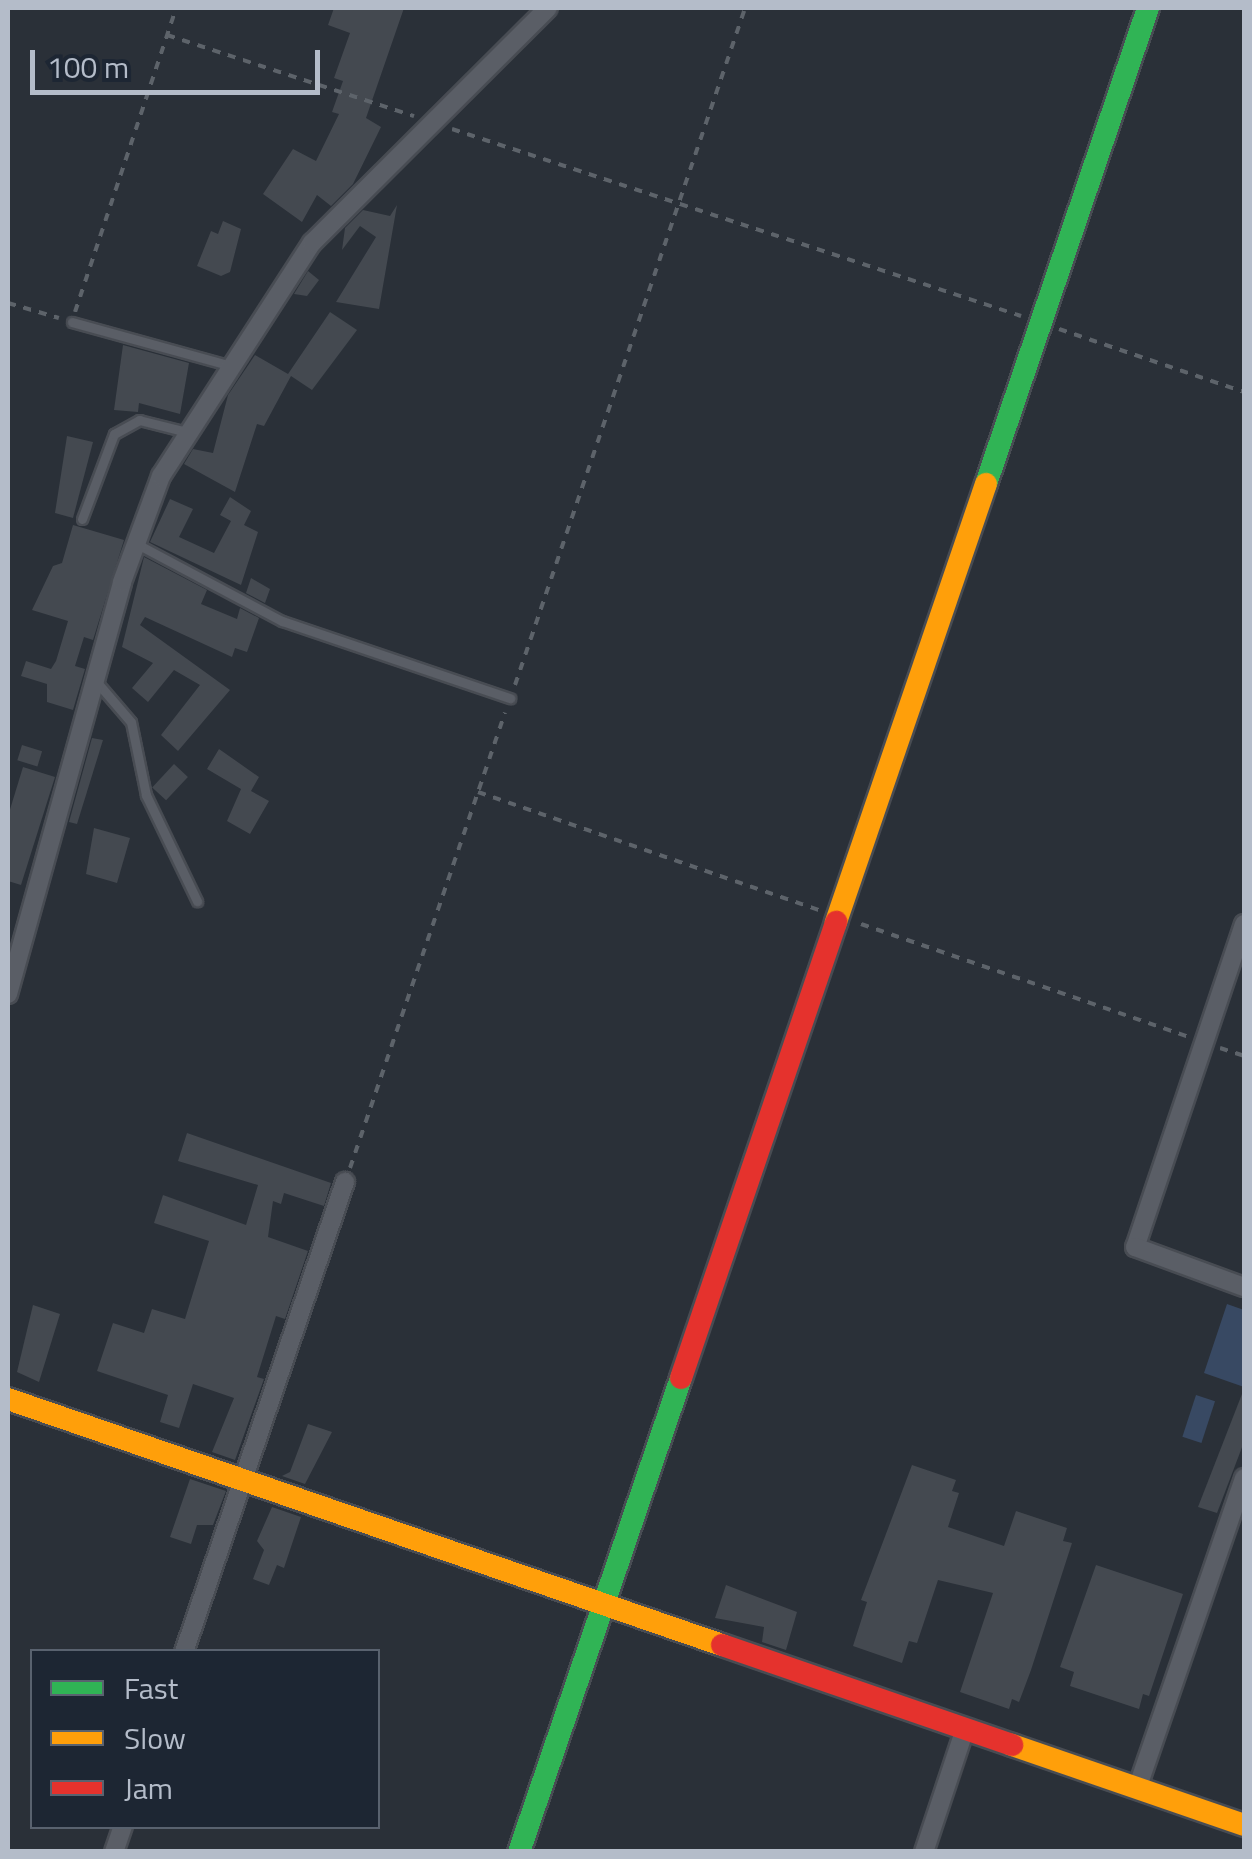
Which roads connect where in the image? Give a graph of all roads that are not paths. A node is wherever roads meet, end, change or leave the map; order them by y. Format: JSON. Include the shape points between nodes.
{"nodes":[{"id":1,"x":548,"y":8,"type":"edge"},
{"id":2,"x":1148,"y":8,"type":"edge"},
{"id":3,"x":72,"y":322,"type":"road end"},
{"id":4,"x":228,"y":365,"type":"junction"},
{"id":5,"x":187,"y":432,"type":"junction"},
{"id":6,"x":82,"y":520,"type":"dead end"},
{"id":7,"x":134,"y":543,"type":"junction"},
{"id":8,"x":94,"y":678,"type":"junction"},
{"id":9,"x":510,"y":698,"type":"road end"},
{"id":10,"x":197,"y":901,"type":"dead end"},
{"id":11,"x":1244,"y":924,"type":"edge"},
{"id":12,"x":8,"y":994,"type":"edge"},
{"id":13,"x":345,"y":1182,"type":"road end"},
{"id":14,"x":1244,"y":1287,"type":"edge"},
{"id":15,"x":8,"y":1399,"type":"edge"},
{"id":16,"x":1244,"y":1478,"type":"edge"},
{"id":17,"x":244,"y":1480,"type":"junction"},
{"id":18,"x":604,"y":1603,"type":"junction"},
{"id":19,"x":185,"y":1649,"type":"edge"},
{"id":20,"x":964,"y":1732,"type":"junction"},
{"id":21,"x":1137,"y":1789,"type":"junction"},
{"id":22,"x":1244,"y":1825,"type":"edge"},
{"id":23,"x":519,"y":1852,"type":"edge"},
{"id":24,"x":924,"y":1852,"type":"edge"}],
"edges":[{"from":1,"to":4,"type":"street","via":[[312,243]]},
{"from":2,"to":18,"type":"street"},
{"from":3,"to":4,"type":"lane"},
{"from":4,"to":5,"type":"street"},
{"from":5,"to":6,"type":"lane","via":[[139,420],[114,434]]},
{"from":5,"to":7,"type":"street"},
{"from":7,"to":8,"type":"street"},
{"from":7,"to":9,"type":"lane","via":[[282,621]]},
{"from":8,"to":10,"type":"lane","via":[[131,722],[146,795]]},
{"from":8,"to":12,"type":"street"},
{"from":11,"to":14,"type":"street","via":[[1135,1247]]},
{"from":13,"to":17,"type":"street"},
{"from":15,"to":17,"type":"street"},
{"from":16,"to":21,"type":"street"},
{"from":17,"to":18,"type":"street"},
{"from":17,"to":19,"type":"street"},
{"from":18,"to":20,"type":"street"},
{"from":18,"to":23,"type":"street"},
{"from":20,"to":21,"type":"street"},
{"from":20,"to":24,"type":"street"},
{"from":21,"to":22,"type":"street"}]}
